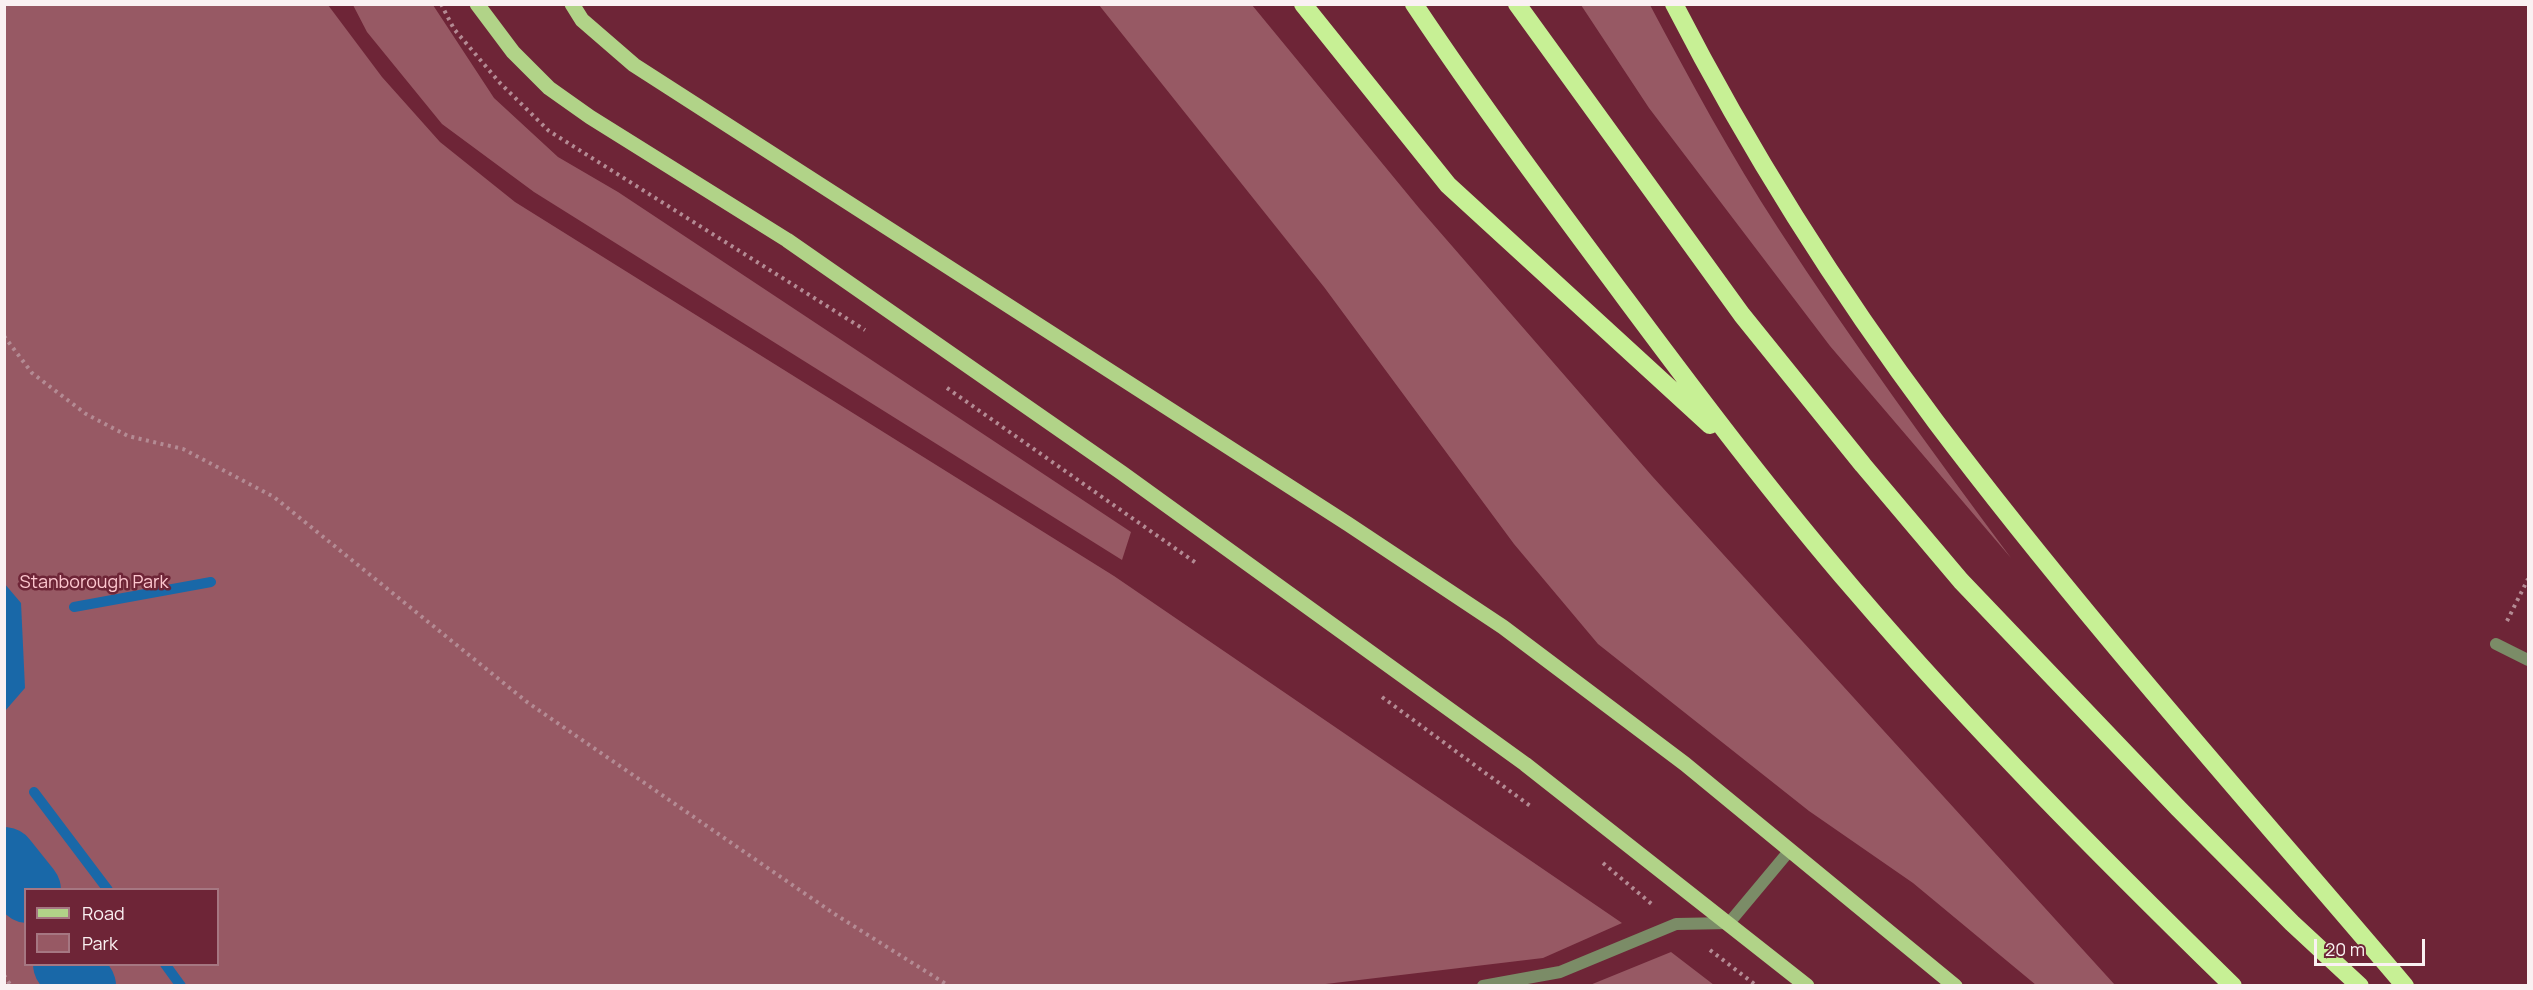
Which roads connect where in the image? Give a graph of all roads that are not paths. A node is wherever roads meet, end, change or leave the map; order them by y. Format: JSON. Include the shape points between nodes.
{"nodes":[{"id":1,"x":477,"y":4,"type":"edge"},
{"id":2,"x":572,"y":4,"type":"edge"},
{"id":3,"x":1303,"y":4,"type":"edge"},
{"id":4,"x":1414,"y":4,"type":"edge"},
{"id":5,"x":1517,"y":4,"type":"edge"},
{"id":6,"x":1674,"y":4,"type":"edge"},
{"id":7,"x":1742,"y":454,"type":"junction"},
{"id":8,"x":2496,"y":644,"type":"road end"},
{"id":9,"x":2529,"y":660,"type":"edge"},
{"id":10,"x":1790,"y":850,"type":"junction"},
{"id":11,"x":1729,"y":923,"type":"junction"},
{"id":12,"x":1483,"y":986,"type":"edge"},
{"id":13,"x":1808,"y":986,"type":"edge"},
{"id":14,"x":1954,"y":986,"type":"edge"},
{"id":15,"x":2234,"y":986,"type":"edge"},
{"id":16,"x":2360,"y":986,"type":"edge"},
{"id":17,"x":2405,"y":986,"type":"edge"}],
"edges":[{"from":1,"to":11,"type":"main road","via":[[513,52],[549,88],[787,240],[1122,473],[1525,764]]},
{"from":2,"to":10,"type":"main road","via":[[582,20],[634,65],[1503,627]]},
{"from":3,"to":7,"type":"highway","via":[[1448,185]]},
{"from":4,"to":7,"type":"highway","via":[[1485,110]]},
{"from":5,"to":16,"type":"highway","via":[[1742,315],[1938,554],[2178,808]]},
{"from":6,"to":17,"type":"highway","via":[[1714,81],[1829,269],[1936,422],[2087,612]]},
{"from":7,"to":15,"type":"highway","via":[[1855,592],[1982,732]]},
{"from":8,"to":9,"type":"lane"},
{"from":10,"to":11,"type":"lane"},
{"from":10,"to":14,"type":"main road"},
{"from":11,"to":12,"type":"lane","via":[[1676,924],[1560,972]]},
{"from":11,"to":13,"type":"main road"}]}
